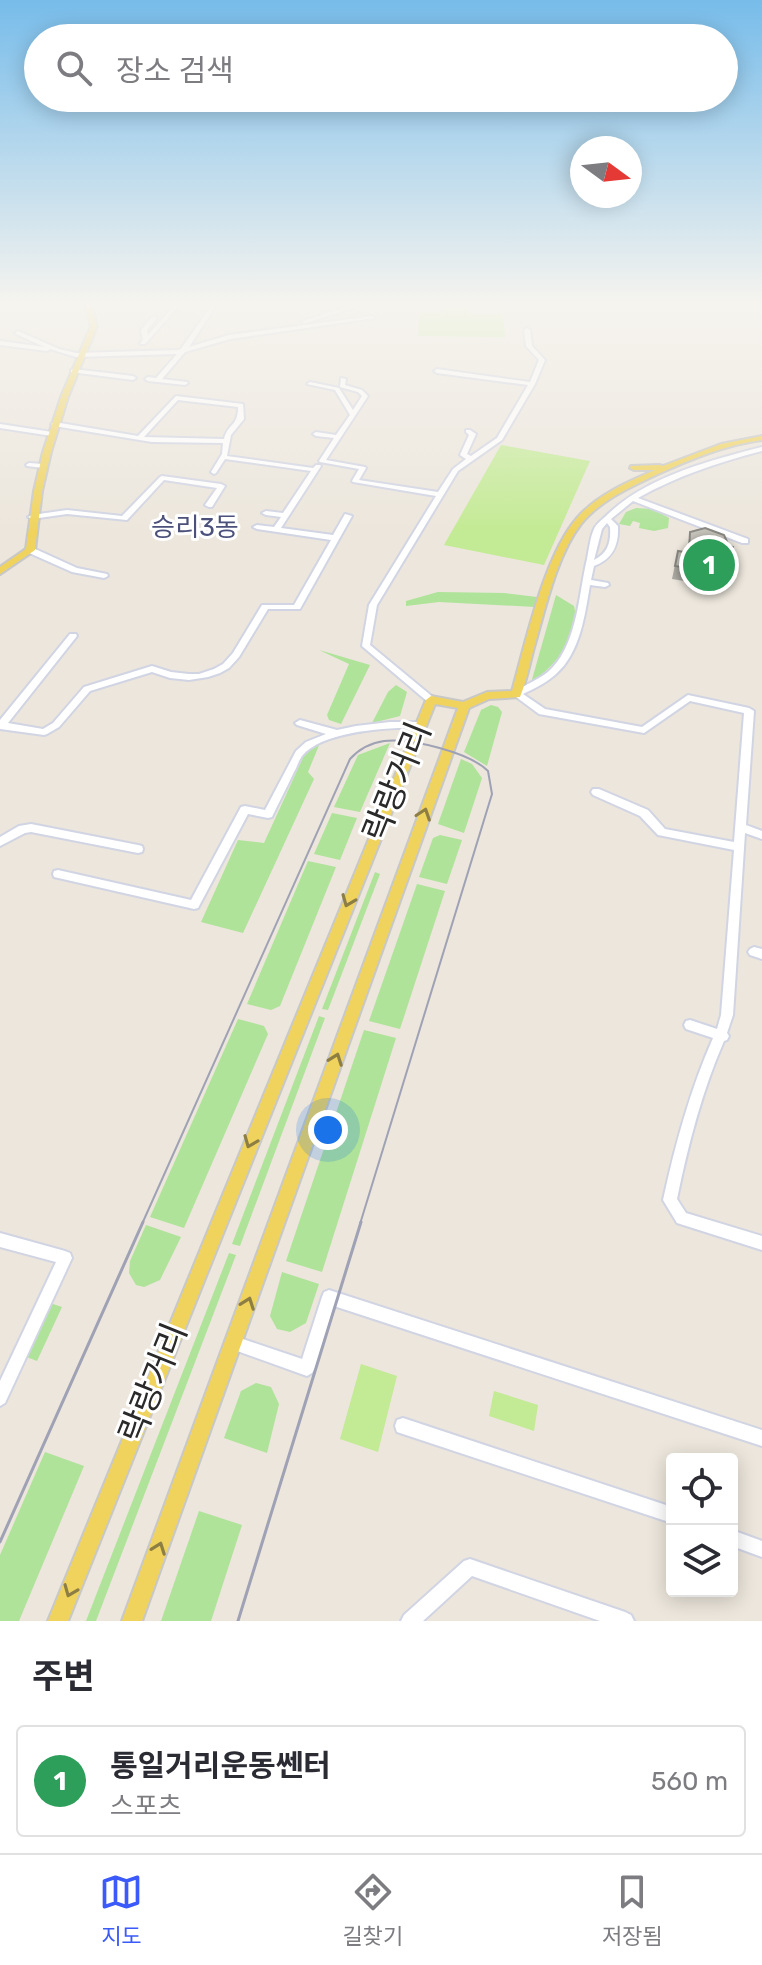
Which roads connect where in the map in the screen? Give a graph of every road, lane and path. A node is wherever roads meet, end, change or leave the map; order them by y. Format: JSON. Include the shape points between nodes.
{"nodes":[{"id":1,"x":69,"y":382,"type":"edge"},
{"id":2,"x":172,"y":382,"type":"edge"},
{"id":3,"x":343,"y":382,"type":"edge"},
{"id":4,"x":515,"y":382,"type":"edge"},
{"id":5,"x":185,"y":383,"type":"dead end"},
{"id":6,"x":310,"y":384,"type":"dead end"},
{"id":7,"x":532,"y":384,"type":"joint"},
{"id":8,"x":253,"y":403,"type":"dead end"},
{"id":9,"x":241,"y":405,"type":"junction"},
{"id":10,"x":353,"y":415,"type":"junction"},
{"id":11,"x":0,"y":429,"type":"edge"},
{"id":12,"x":468,"y":431,"type":"dead end"},
{"id":13,"x":52,"y":432,"type":"junction"},
{"id":14,"x":316,"y":434,"type":"dead end"},
{"id":15,"x":339,"y":437,"type":"junction"},
{"id":16,"x":139,"y":438,"type":"junction"},
{"id":17,"x":762,"y":438,"type":"edge"},
{"id":18,"x":227,"y":441,"type":"junction"},
{"id":19,"x":762,"y":449,"type":"edge"},
{"id":20,"x":223,"y":457,"type":"junction"},
{"id":21,"x":471,"y":459,"type":"junction"},
{"id":22,"x":322,"y":461,"type":"junction"},
{"id":23,"x":677,"y":463,"type":"junction"},
{"id":24,"x":29,"y":465,"type":"dead end"},
{"id":25,"x":43,"y":466,"type":"junction"},
{"id":26,"x":634,"y":468,"type":"dead end"},
{"id":27,"x":315,"y":470,"type":"junction"},
{"id":28,"x":214,"y":472,"type":"dead end"},
{"id":29,"x":440,"y":494,"type":"junction"},
{"id":30,"x":634,"y":499,"type":"junction"},
{"id":31,"x":209,"y":505,"type":"dead end"},
{"id":32,"x":266,"y":513,"type":"dead end"},
{"id":33,"x":286,"y":516,"type":"junction"},
{"id":34,"x":348,"y":516,"type":"dead end"},
{"id":35,"x":32,"y":517,"type":"junction"},
{"id":36,"x":606,"y":519,"type":"junction"},
{"id":37,"x":257,"y":527,"type":"dead end"},
{"id":38,"x":277,"y":529,"type":"junction"},
{"id":39,"x":336,"y":538,"type":"junction"},
{"id":40,"x":745,"y":541,"type":"dead end"},
{"id":41,"x":30,"y":550,"type":"junction"},
{"id":42,"x":589,"y":565,"type":"junction"},
{"id":43,"x":0,"y":571,"type":"edge"},
{"id":44,"x":104,"y":576,"type":"dead end"},
{"id":45,"x":586,"y":582,"type":"junction"},
{"id":46,"x":605,"y":585,"type":"dead end"},
{"id":47,"x":73,"y":636,"type":"dead end"},
{"id":48,"x":516,"y":694,"type":"junction"},
{"id":49,"x":431,"y":700,"type":"junction"},
{"id":50,"x":464,"y":706,"type":"junction"},
{"id":51,"x":300,"y":723,"type":"dead end"},
{"id":52,"x":420,"y":725,"type":"junction"},
{"id":53,"x":0,"y":726,"type":"edge"},
{"id":54,"x":341,"y":734,"type":"junction"},
{"id":55,"x":596,"y":792,"type":"dead end"},
{"id":56,"x":742,"y":828,"type":"junction"},
{"id":57,"x":762,"y":835,"type":"edge"},
{"id":58,"x":0,"y":842,"type":"edge"},
{"id":59,"x":740,"y":847,"type":"junction"},
{"id":60,"x":138,"y":849,"type":"dead end"},
{"id":61,"x":58,"y":874,"type":"dead end"},
{"id":62,"x":690,"y":1025,"type":"dead end"},
{"id":63,"x":723,"y":1036,"type":"junction"},
{"id":64,"x":0,"y":1240,"type":"edge"},
{"id":65,"x":762,"y":1243,"type":"edge"},
{"id":66,"x":234,"y":1343,"type":"junction"},
{"id":67,"x":0,"y":1398,"type":"edge"},
{"id":68,"x":403,"y":1426,"type":"dead end"},
{"id":69,"x":762,"y":1438,"type":"edge"},
{"id":70,"x":666,"y":1513,"type":"edge"},
{"id":71,"x":738,"y":1540,"type":"edge"},
{"id":72,"x":762,"y":1549,"type":"edge"},
{"id":73,"x":58,"y":1621,"type":"edge"},
{"id":74,"x":132,"y":1621,"type":"edge"},
{"id":75,"x":410,"y":1621,"type":"edge"},
{"id":76,"x":625,"y":1621,"type":"edge"}],
"edges":[{"from":1,"to":13,"type":"main road"},
{"from":2,"to":5,"type":"street"},
{"from":3,"to":10,"type":"street","via":[[344,387],[364,393]]},
{"from":4,"to":7,"type":"street"},
{"from":6,"to":10,"type":"street","via":[[340,390]]},
{"from":7,"to":21,"type":"street","via":[[500,439]]},
{"from":8,"to":9,"type":"street"},
{"from":9,"to":16,"type":"street","via":[[176,398]]},
{"from":9,"to":18,"type":"street","via":[[241,419]]},
{"from":10,"to":15,"type":"street"},
{"from":11,"to":13,"type":"street"},
{"from":12,"to":21,"type":"street","via":[[473,434],[463,455]]},
{"from":13,"to":16,"type":"street"},
{"from":13,"to":25,"type":"main road"},
{"from":14,"to":15,"type":"street"},
{"from":15,"to":22,"type":"street"},
{"from":16,"to":18,"type":"street"},
{"from":17,"to":23,"type":"main road","via":[[730,442]]},
{"from":18,"to":20,"type":"street"},
{"from":19,"to":30,"type":"street","via":[[727,456]]},
{"from":20,"to":27,"type":"street"},
{"from":20,"to":28,"type":"street"},
{"from":21,"to":29,"type":"street","via":[[455,470]]},
{"from":22,"to":27,"type":"street"},
{"from":22,"to":29,"type":"street","via":[[363,468],[355,481]]},
{"from":23,"to":26,"type":"main road"},
{"from":23,"to":48,"type":"main road","via":[[610,495],[577,523],[562,548]]},
{"from":24,"to":25,"type":"street"},
{"from":25,"to":35,"type":"main road"},
{"from":27,"to":33,"type":"street"},
{"from":29,"to":49,"type":"street","via":[[373,605],[366,638],[375,657]]},
{"from":30,"to":36,"type":"street"},
{"from":30,"to":40,"type":"street"},
{"from":31,"to":35,"type":"street","via":[[221,486],[162,478],[124,518],[67,512]]},
{"from":32,"to":33,"type":"street"},
{"from":33,"to":38,"type":"street"},
{"from":34,"to":39,"type":"street"},
{"from":35,"to":41,"type":"main road"},
{"from":36,"to":42,"type":"street","via":[[598,528]]},
{"from":36,"to":42,"type":"street","via":[[614,526],[610,554]]},
{"from":37,"to":38,"type":"street"},
{"from":38,"to":39,"type":"street"},
{"from":39,"to":53,"type":"street","via":[[297,607],[265,607],[227,666],[191,679],[152,669],[87,689],[44,732]]},
{"from":41,"to":43,"type":"main road"},
{"from":41,"to":44,"type":"street"},
{"from":42,"to":45,"type":"street"},
{"from":45,"to":46,"type":"street"},
{"from":45,"to":48,"type":"street","via":[[574,637],[562,663]]},
{"from":47,"to":53,"type":"street"},
{"from":48,"to":50,"type":"main road","via":[[487,696]]},
{"from":48,"to":56,"type":"street","via":[[542,712],[627,729],[644,730],[688,698],[749,711]]},
{"from":49,"to":50,"type":"main road","name":"락랑거리"},
{"from":49,"to":52,"type":"main road","name":"락랑거리"},
{"from":66,"to":50,"type":"main road","name":"락랑거리","one_way":true},
{"from":51,"to":54,"type":"street"},
{"from":52,"to":54,"type":"street","via":[[399,723]]},
{"from":52,"to":73,"type":"main road","name":"락랑거리","one_way":true},
{"from":54,"to":61,"type":"street","via":[[318,740],[299,753],[268,814],[245,810],[194,905]]},
{"from":55,"to":59,"type":"street","via":[[644,813],[662,832]]},
{"from":56,"to":57,"type":"street"},
{"from":56,"to":59,"type":"street"},
{"from":58,"to":60,"type":"street","via":[[31,828]]},
{"from":59,"to":63,"type":"street"},
{"from":62,"to":63,"type":"street"},
{"from":63,"to":65,"type":"street","via":[[710,1058],[670,1200],[682,1218]]},
{"from":64,"to":67,"type":"street","via":[[65,1258]]},
{"from":66,"to":69,"type":"street","via":[[307,1368],[329,1297]]},
{"from":74,"to":66,"type":"main road","name":"락랑거리","one_way":true},
{"from":68,"to":70,"type":"street"},
{"from":71,"to":72,"type":"street"},
{"from":75,"to":76,"type":"street","via":[[470,1567]]}]}
